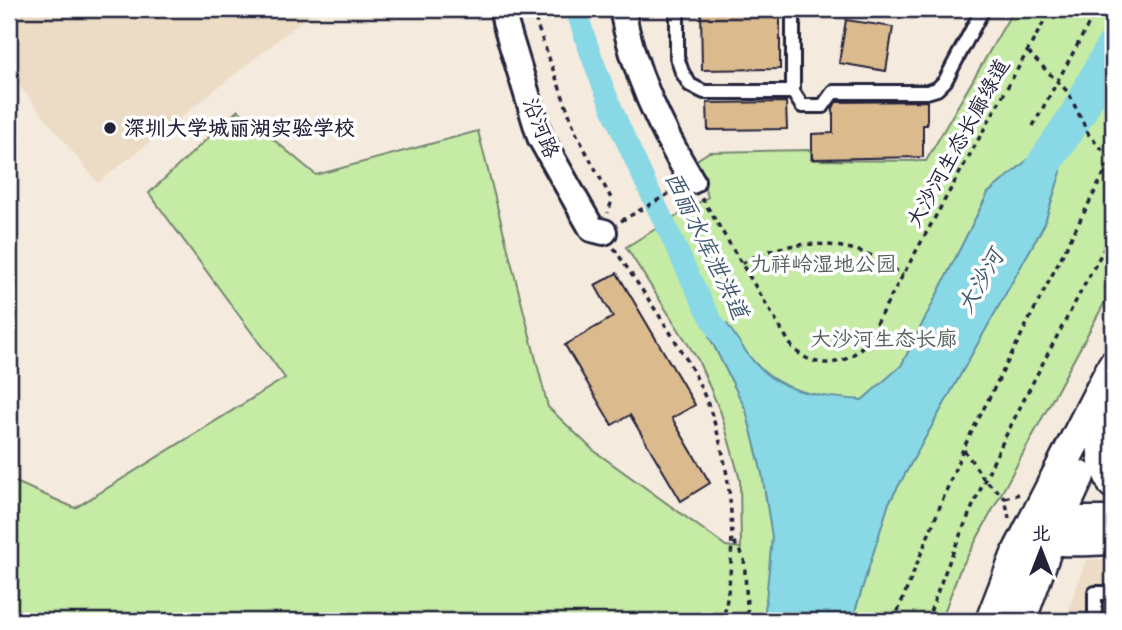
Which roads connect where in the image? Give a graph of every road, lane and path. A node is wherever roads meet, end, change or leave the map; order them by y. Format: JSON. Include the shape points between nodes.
{"nodes":[{"id":1,"x":503,"y":9,"type":"edge"},
{"id":2,"x":534,"y":9,"type":"edge"},
{"id":3,"x":622,"y":9,"type":"edge"},
{"id":4,"x":677,"y":9,"type":"edge"},
{"id":5,"x":793,"y":9,"type":"edge"},
{"id":6,"x":983,"y":9,"type":"edge"},
{"id":7,"x":1051,"y":9,"type":"edge"},
{"id":8,"x":1097,"y":9,"type":"edge"},
{"id":9,"x":1028,"y":52,"type":"junction"},
{"id":10,"x":1057,"y":81,"type":"junction"},
{"id":11,"x":793,"y":92,"type":"junction"},
{"id":12,"x":1033,"y":126,"type":"dead end"},
{"id":13,"x":1112,"y":159,"type":"edge"},
{"id":14,"x":683,"y":186,"type":"junction"},
{"id":15,"x":604,"y":232,"type":"junction"},
{"id":16,"x":1113,"y":232,"type":"edge"},
{"id":17,"x":742,"y":264,"type":"junction"},
{"id":18,"x":903,"y":275,"type":"junction"},
{"id":19,"x":1113,"y":366,"type":"edge"},
{"id":20,"x":1107,"y":421,"type":"edge"},
{"id":21,"x":963,"y":449,"type":"junction"},
{"id":22,"x":984,"y":479,"type":"junction"},
{"id":23,"x":1113,"y":483,"type":"edge"},
{"id":24,"x":1004,"y":498,"type":"dead end"},
{"id":25,"x":1113,"y":522,"type":"edge"},
{"id":26,"x":1045,"y":530,"type":"junction"},
{"id":27,"x":1113,"y":539,"type":"edge"},
{"id":28,"x":733,"y":540,"type":"junction"},
{"id":29,"x":1113,"y":593,"type":"edge"},
{"id":30,"x":723,"y":621,"type":"edge"},
{"id":31,"x":748,"y":621,"type":"edge"},
{"id":32,"x":894,"y":621,"type":"edge"},
{"id":33,"x":927,"y":621,"type":"edge"},
{"id":34,"x":992,"y":621,"type":"edge"},
{"id":35,"x":1020,"y":621,"type":"edge"},
{"id":36,"x":1095,"y":621,"type":"edge"}],
"edges":[{"from":1,"to":15,"type":"street","name":"沿河路","via":[[540,137],[592,229]]},
{"from":2,"to":15,"type":"path","via":[[576,133],[612,200]]},
{"from":3,"to":14,"type":"street","via":[[633,53]]},
{"from":4,"to":11,"type":"lane","via":[[677,57],[690,85],[704,92]]},
{"from":5,"to":11,"type":"lane"},
{"from":6,"to":11,"type":"lane","via":[[946,81],[937,89],[833,92],[823,106],[802,106]]},
{"from":7,"to":9,"type":"path","name":"大沙河生态长廊绿道"},
{"from":8,"to":10,"type":"path"},
{"from":9,"to":10,"type":"path"},
{"from":9,"to":18,"type":"path","name":"大沙河生态长廊绿道"},
{"from":10,"to":12,"type":"path"},
{"from":10,"to":13,"type":"path","via":[[1068,92],[1089,135]]},
{"from":13,"to":21,"type":"path"},
{"from":14,"to":15,"type":"path"},
{"from":14,"to":17,"type":"path","name":"大沙河生态长廊绿道"},
{"from":15,"to":28,"type":"path","via":[[703,393],[726,469]]},
{"from":16,"to":22,"type":"path"},
{"from":17,"to":18,"type":"path","via":[[781,247],[808,244],[875,258]]},
{"from":17,"to":18,"type":"path","name":"大沙河生态长廊绿道","via":[[792,347],[806,359],[824,363],[842,362],[861,348]]},
{"from":19,"to":26,"type":"street"},
{"from":20,"to":23,"type":"street","via":[[1104,462]]},
{"from":20,"to":26,"type":"street"},
{"from":21,"to":22,"type":"path"},
{"from":21,"to":32,"type":"path"},
{"from":22,"to":24,"type":"path"},
{"from":22,"to":33,"type":"path"},
{"from":25,"to":26,"type":"street"},
{"from":26,"to":27,"type":"street"},
{"from":26,"to":34,"type":"street","via":[[1004,586]]},
{"from":26,"to":35,"type":"street"},
{"from":28,"to":30,"type":"path"},
{"from":28,"to":31,"type":"path","via":[[744,557]]},
{"from":29,"to":36,"type":"lane","via":[[1095,593]]}]}
